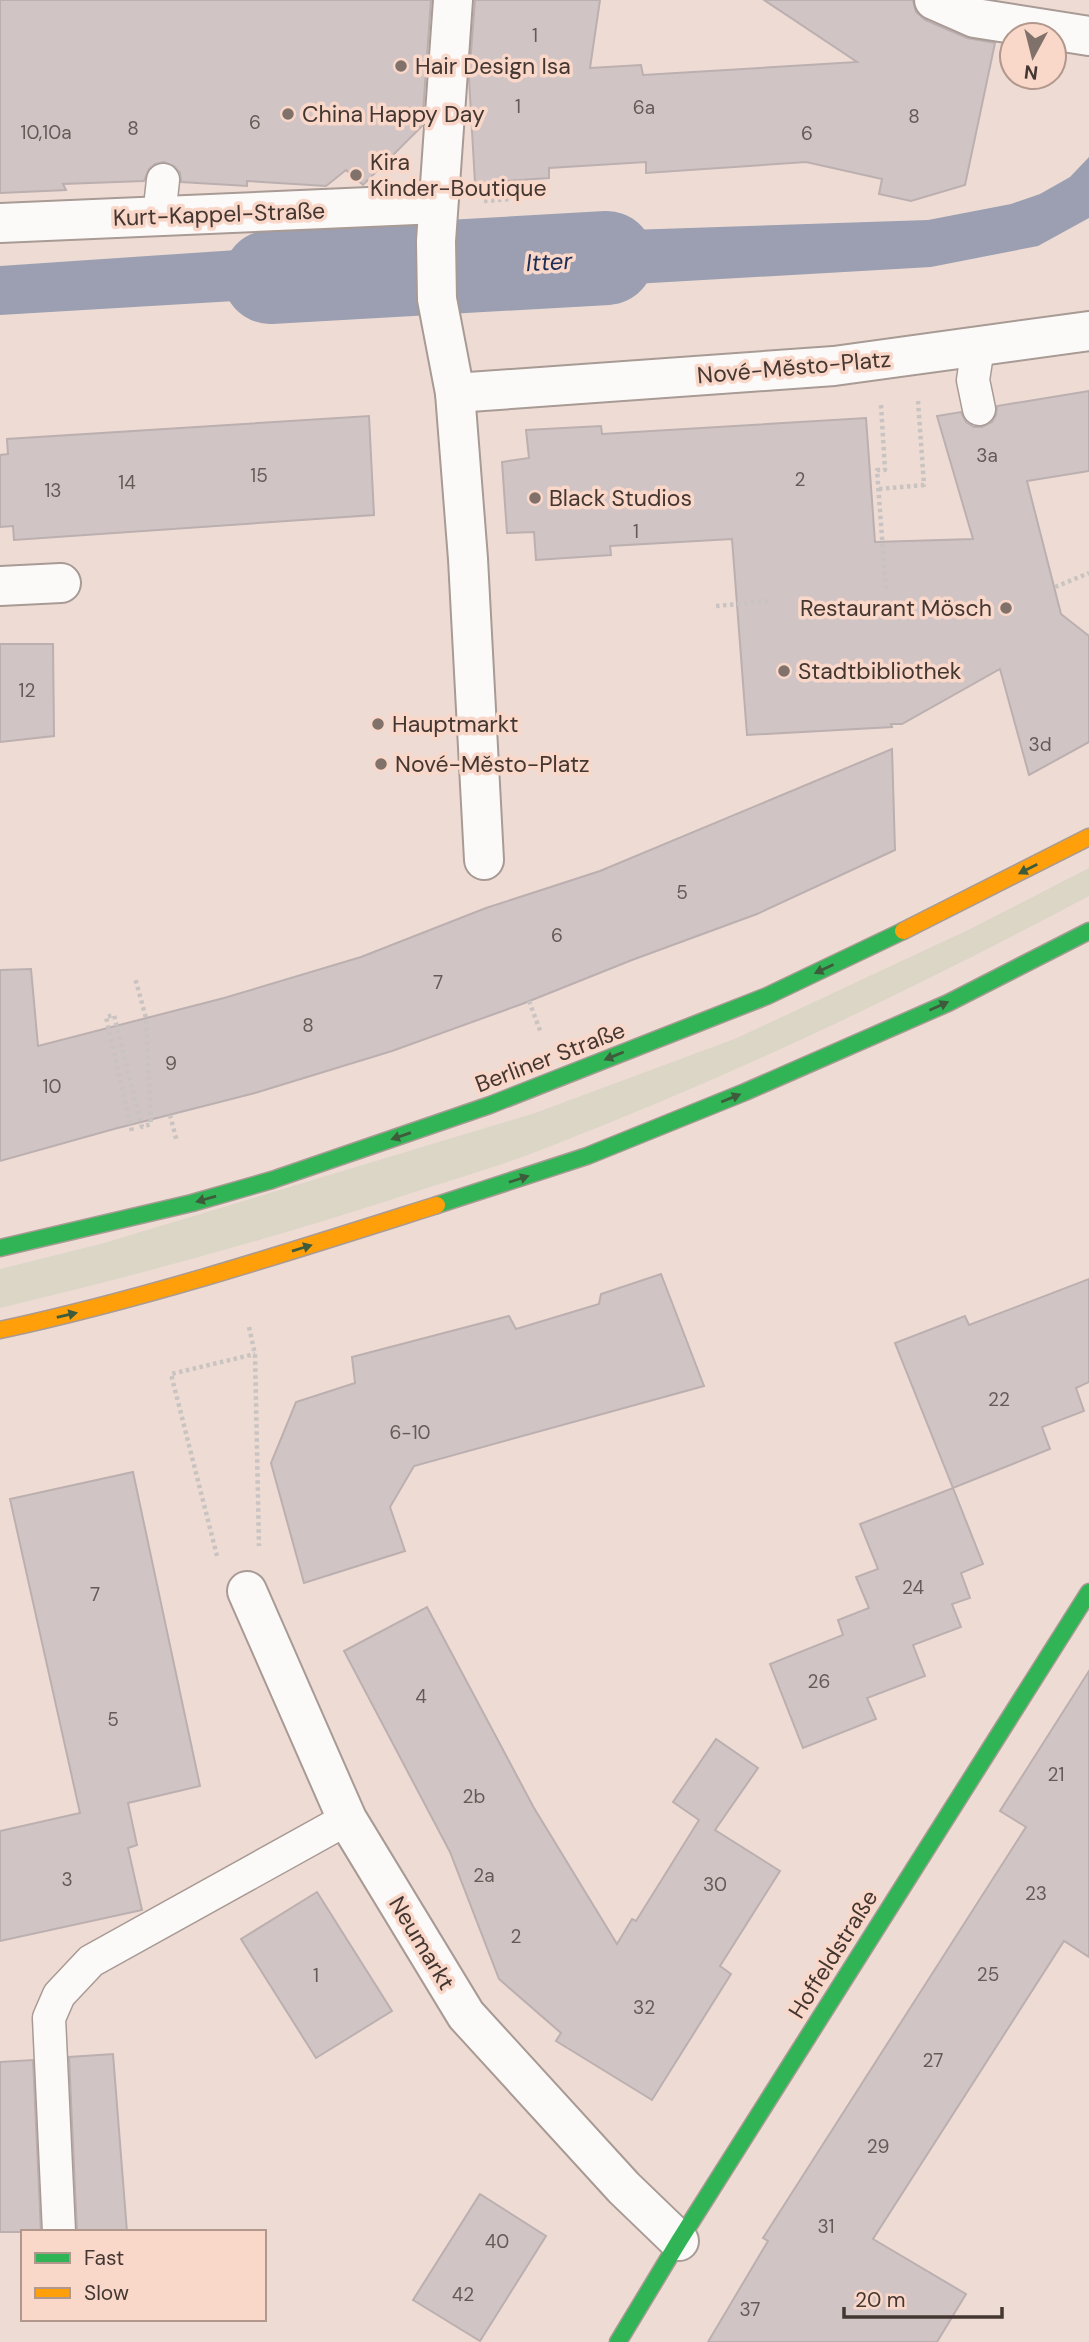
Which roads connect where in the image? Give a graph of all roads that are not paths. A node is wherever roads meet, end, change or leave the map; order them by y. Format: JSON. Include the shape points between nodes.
{"nodes":[{"id":1,"x":453,"y":0,"type":"edge"},
{"id":2,"x":933,"y":0,"type":"edge"},
{"id":3,"x":1075,"y":23,"type":"edge"},
{"id":4,"x":0,"y":223,"type":"edge"},
{"id":5,"x":437,"y":223,"type":"junction"},
{"id":6,"x":1089,"y":331,"type":"edge"},
{"id":7,"x":978,"y":347,"type":"junction"},
{"id":8,"x":455,"y":393,"type":"junction"},
{"id":9,"x":979,"y":409,"type":"dead end"},
{"id":10,"x":61,"y":583,"type":"dead end"},
{"id":11,"x":0,"y":586,"type":"edge"},
{"id":12,"x":1089,"y":838,"type":"edge"},
{"id":13,"x":484,"y":860,"type":"dead end"},
{"id":14,"x":1089,"y":931,"type":"edge"},
{"id":15,"x":0,"y":1248,"type":"edge"},
{"id":16,"x":0,"y":1330,"type":"edge"},
{"id":17,"x":247,"y":1591,"type":"dead end"},
{"id":18,"x":1089,"y":1591,"type":"edge"},
{"id":19,"x":347,"y":1819,"type":"junction"},
{"id":20,"x":59,"y":2230,"type":"edge"},
{"id":21,"x":679,"y":2241,"type":"junction"},
{"id":22,"x":618,"y":2342,"type":"edge"}],
"edges":[{"from":1,"to":5,"type":"street"},
{"from":2,"to":3,"type":"street","via":[[975,18]]},
{"from":4,"to":5,"type":"street","name":"Kurt-Kappel-Straße","via":[[161,198],[214,215]]},
{"from":5,"to":8,"type":"street","via":[[437,299]]},
{"from":6,"to":7,"type":"street","name":"Nové-Město-Platz"},
{"from":7,"to":8,"type":"street","name":"Nové-Město-Platz","via":[[834,366]]},
{"from":7,"to":9,"type":"lane","via":[[973,380]]},
{"from":8,"to":13,"type":"street"},
{"from":10,"to":11,"type":"street"},
{"from":12,"to":15,"type":"main road","name":"Berliner Straße","one_way":true,"via":[[767,996],[490,1105],[272,1180]]},
{"from":16,"to":14,"type":"main road","one_way":true,"via":[[237,1269],[587,1156],[948,1003]]},
{"from":17,"to":19,"type":"street","name":"Neumarkt"},
{"from":18,"to":21,"type":"main road","name":"Hoffeldstraße"},
{"from":19,"to":20,"type":"lane","via":[[90,1961],[59,1995],[49,2018]]},
{"from":19,"to":21,"type":"street","name":"Neumarkt","via":[[466,2015],[624,2188]]},
{"from":21,"to":22,"type":"main road","name":"Hoffeldstraße"}]}
